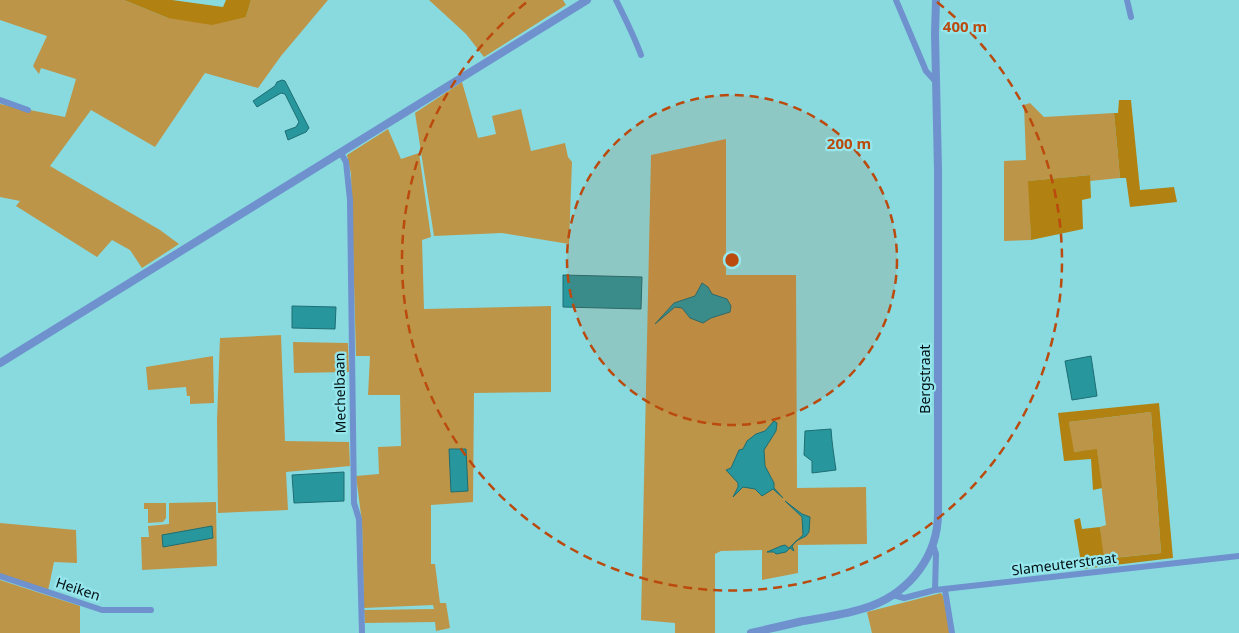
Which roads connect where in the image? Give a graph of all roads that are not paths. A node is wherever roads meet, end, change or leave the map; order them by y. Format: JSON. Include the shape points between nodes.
{"nodes":[{"id":1,"x":587,"y":0,"type":"edge"},
{"id":2,"x":616,"y":0,"type":"edge"},
{"id":3,"x":896,"y":0,"type":"edge"},
{"id":4,"x":936,"y":0,"type":"edge"},
{"id":5,"x":1127,"y":0,"type":"edge"},
{"id":6,"x":1131,"y":17,"type":"dead end"},
{"id":7,"x":641,"y":55,"type":"dead end"},
{"id":8,"x":936,"y":82,"type":"junction"},
{"id":9,"x":0,"y":100,"type":"edge"},
{"id":10,"x":28,"y":110,"type":"dead end"},
{"id":11,"x":341,"y":153,"type":"junction"},
{"id":12,"x":0,"y":363,"type":"edge"},
{"id":13,"x":934,"y":545,"type":"junction"},
{"id":14,"x":1239,"y":556,"type":"edge"},
{"id":15,"x":0,"y":576,"type":"edge"},
{"id":16,"x":935,"y":590,"type":"junction"},
{"id":17,"x":945,"y":590,"type":"junction"},
{"id":18,"x":893,"y":595,"type":"junction"},
{"id":19,"x":150,"y":610,"type":"dead end"},
{"id":20,"x":362,"y":633,"type":"edge"},
{"id":21,"x":751,"y":633,"type":"edge"},
{"id":22,"x":952,"y":633,"type":"edge"}],
"edges":[{"from":1,"to":11,"type":"street"},
{"from":2,"to":7,"type":"street"},
{"from":3,"to":8,"type":"street","via":[[926,72]]},
{"from":4,"to":8,"type":"street","name":"Bergstraat"},
{"from":5,"to":6,"type":"street"},
{"from":8,"to":13,"type":"street","name":"Bergstraat","via":[[938,526]]},
{"from":9,"to":10,"type":"street"},
{"from":11,"to":12,"type":"street"},
{"from":11,"to":20,"type":"street","name":"Mechelbaan","via":[[346,162],[350,200],[354,503],[359,519]]},
{"from":13,"to":16,"type":"street"},
{"from":13,"to":18,"type":"street","name":"Bergstraat","via":[[914,577]]},
{"from":14,"to":17,"type":"street","name":"Slameuterstraat"},
{"from":15,"to":19,"type":"street","name":"Heiken","via":[[102,610]]},
{"from":16,"to":17,"type":"street","name":"Slameuterstraat"},
{"from":16,"to":18,"type":"street","name":"Slameuterstraat","via":[[904,598]]},
{"from":17,"to":22,"type":"street"},
{"from":18,"to":21,"type":"street","name":"Bergstraat","via":[[860,610]]}]}
